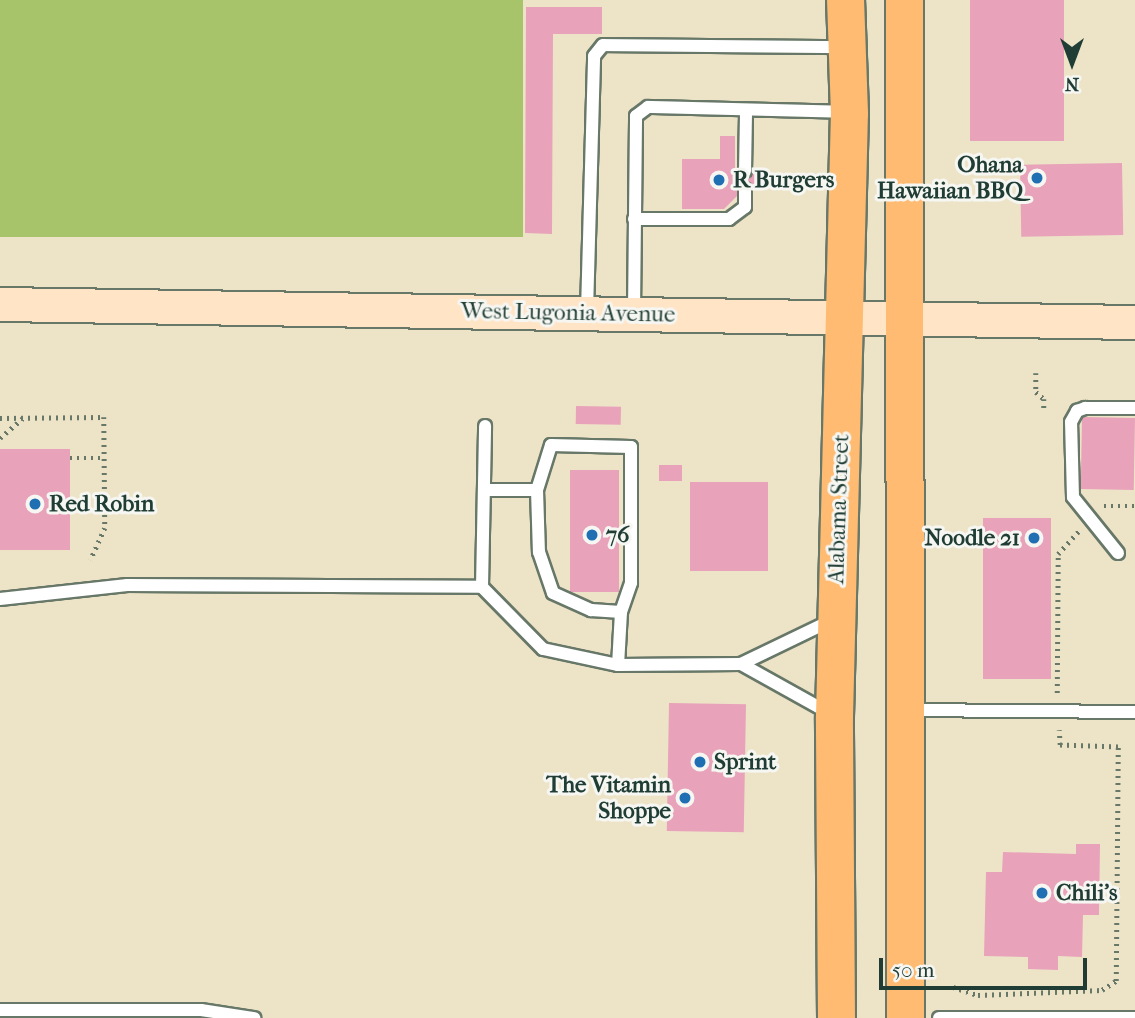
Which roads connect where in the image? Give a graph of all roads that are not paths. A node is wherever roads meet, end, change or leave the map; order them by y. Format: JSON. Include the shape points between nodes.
{"nodes":[{"id":1,"x":845,"y":0,"type":"edge"},
{"id":2,"x":904,"y":0,"type":"edge"},
{"id":3,"x":849,"y":47,"type":"junction"},
{"id":4,"x":746,"y":111,"type":"junction"},
{"id":5,"x":849,"y":113,"type":"junction"},
{"id":6,"x":745,"y":171,"type":"dead end"},
{"id":7,"x":745,"y":189,"type":"dead end"},
{"id":8,"x":634,"y":219,"type":"junction"},
{"id":9,"x":0,"y":304,"type":"edge"},
{"id":10,"x":587,"y":313,"type":"junction"},
{"id":11,"x":634,"y":314,"type":"junction"},
{"id":12,"x":846,"y":318,"type":"junction"},
{"id":13,"x":905,"y":321,"type":"junction"},
{"id":14,"x":1135,"y":322,"type":"edge"},
{"id":15,"x":1135,"y":408,"type":"edge"},
{"id":16,"x":485,"y":426,"type":"dead end"},
{"id":17,"x":486,"y":490,"type":"junction"},
{"id":18,"x":537,"y":490,"type":"junction"},
{"id":19,"x":1118,"y":553,"type":"dead end"},
{"id":20,"x":482,"y":587,"type":"junction"},
{"id":21,"x":0,"y":600,"type":"edge"},
{"id":22,"x":621,"y":612,"type":"junction"},
{"id":23,"x":836,"y":618,"type":"junction"},
{"id":24,"x":741,"y":664,"type":"junction"},
{"id":25,"x":618,"y":665,"type":"junction"},
{"id":26,"x":906,"y":710,"type":"junction"},
{"id":27,"x":1135,"y":712,"type":"edge"},
{"id":28,"x":834,"y":716,"type":"junction"},
{"id":29,"x":0,"y":1010,"type":"edge"},
{"id":30,"x":254,"y":1018,"type":"edge"},
{"id":31,"x":836,"y":1018,"type":"edge"},
{"id":32,"x":905,"y":1018,"type":"edge"},
{"id":33,"x":939,"y":1018,"type":"edge"},
{"id":34,"x":1135,"y":1018,"type":"edge"}],
"edges":[{"from":1,"to":3,"type":"main road","name":"Alabama Street"},
{"from":2,"to":13,"type":"main road"},
{"from":3,"to":5,"type":"main road","name":"Alabama Street"},
{"from":3,"to":10,"type":"lane","via":[[603,45],[594,56]]},
{"from":4,"to":5,"type":"lane"},
{"from":4,"to":6,"type":"lane"},
{"from":4,"to":8,"type":"lane","via":[[648,107],[636,116]]},
{"from":5,"to":12,"type":"main road","name":"Alabama Street"},
{"from":7,"to":8,"type":"lane","via":[[745,207],[729,219]]},
{"from":8,"to":11,"type":"lane"},
{"from":9,"to":10,"type":"main road","name":"West Lugonia Avenue"},
{"from":10,"to":11,"type":"main road","name":"West Lugonia Avenue"},
{"from":11,"to":12,"type":"main road","name":"West Lugonia Avenue"},
{"from":12,"to":13,"type":"main road","name":"West Lugonia Avenue"},
{"from":12,"to":23,"type":"main road","name":"Alabama Street"},
{"from":13,"to":14,"type":"main road","name":"West Lugonia Avenue"},
{"from":13,"to":26,"type":"main road"},
{"from":15,"to":19,"type":"lane","via":[[1086,408],[1074,415],[1073,497]]},
{"from":16,"to":17,"type":"lane"},
{"from":17,"to":18,"type":"lane"},
{"from":17,"to":20,"type":"lane"},
{"from":18,"to":22,"type":"lane","via":[[539,552],[553,593],[591,610]]},
{"from":18,"to":22,"type":"lane","via":[[551,445],[631,447],[631,583]]},
{"from":20,"to":21,"type":"lane","via":[[127,585]]},
{"from":20,"to":25,"type":"lane","via":[[543,649]]},
{"from":22,"to":25,"type":"lane"},
{"from":23,"to":24,"type":"lane"},
{"from":23,"to":28,"type":"main road","name":"Alabama Street"},
{"from":24,"to":25,"type":"lane"},
{"from":24,"to":28,"type":"lane"},
{"from":26,"to":27,"type":"lane"},
{"from":26,"to":32,"type":"main road"},
{"from":28,"to":31,"type":"main road","name":"Alabama Street"},
{"from":29,"to":30,"type":"lane","via":[[201,1010]]},
{"from":33,"to":34,"type":"lane"}]}
